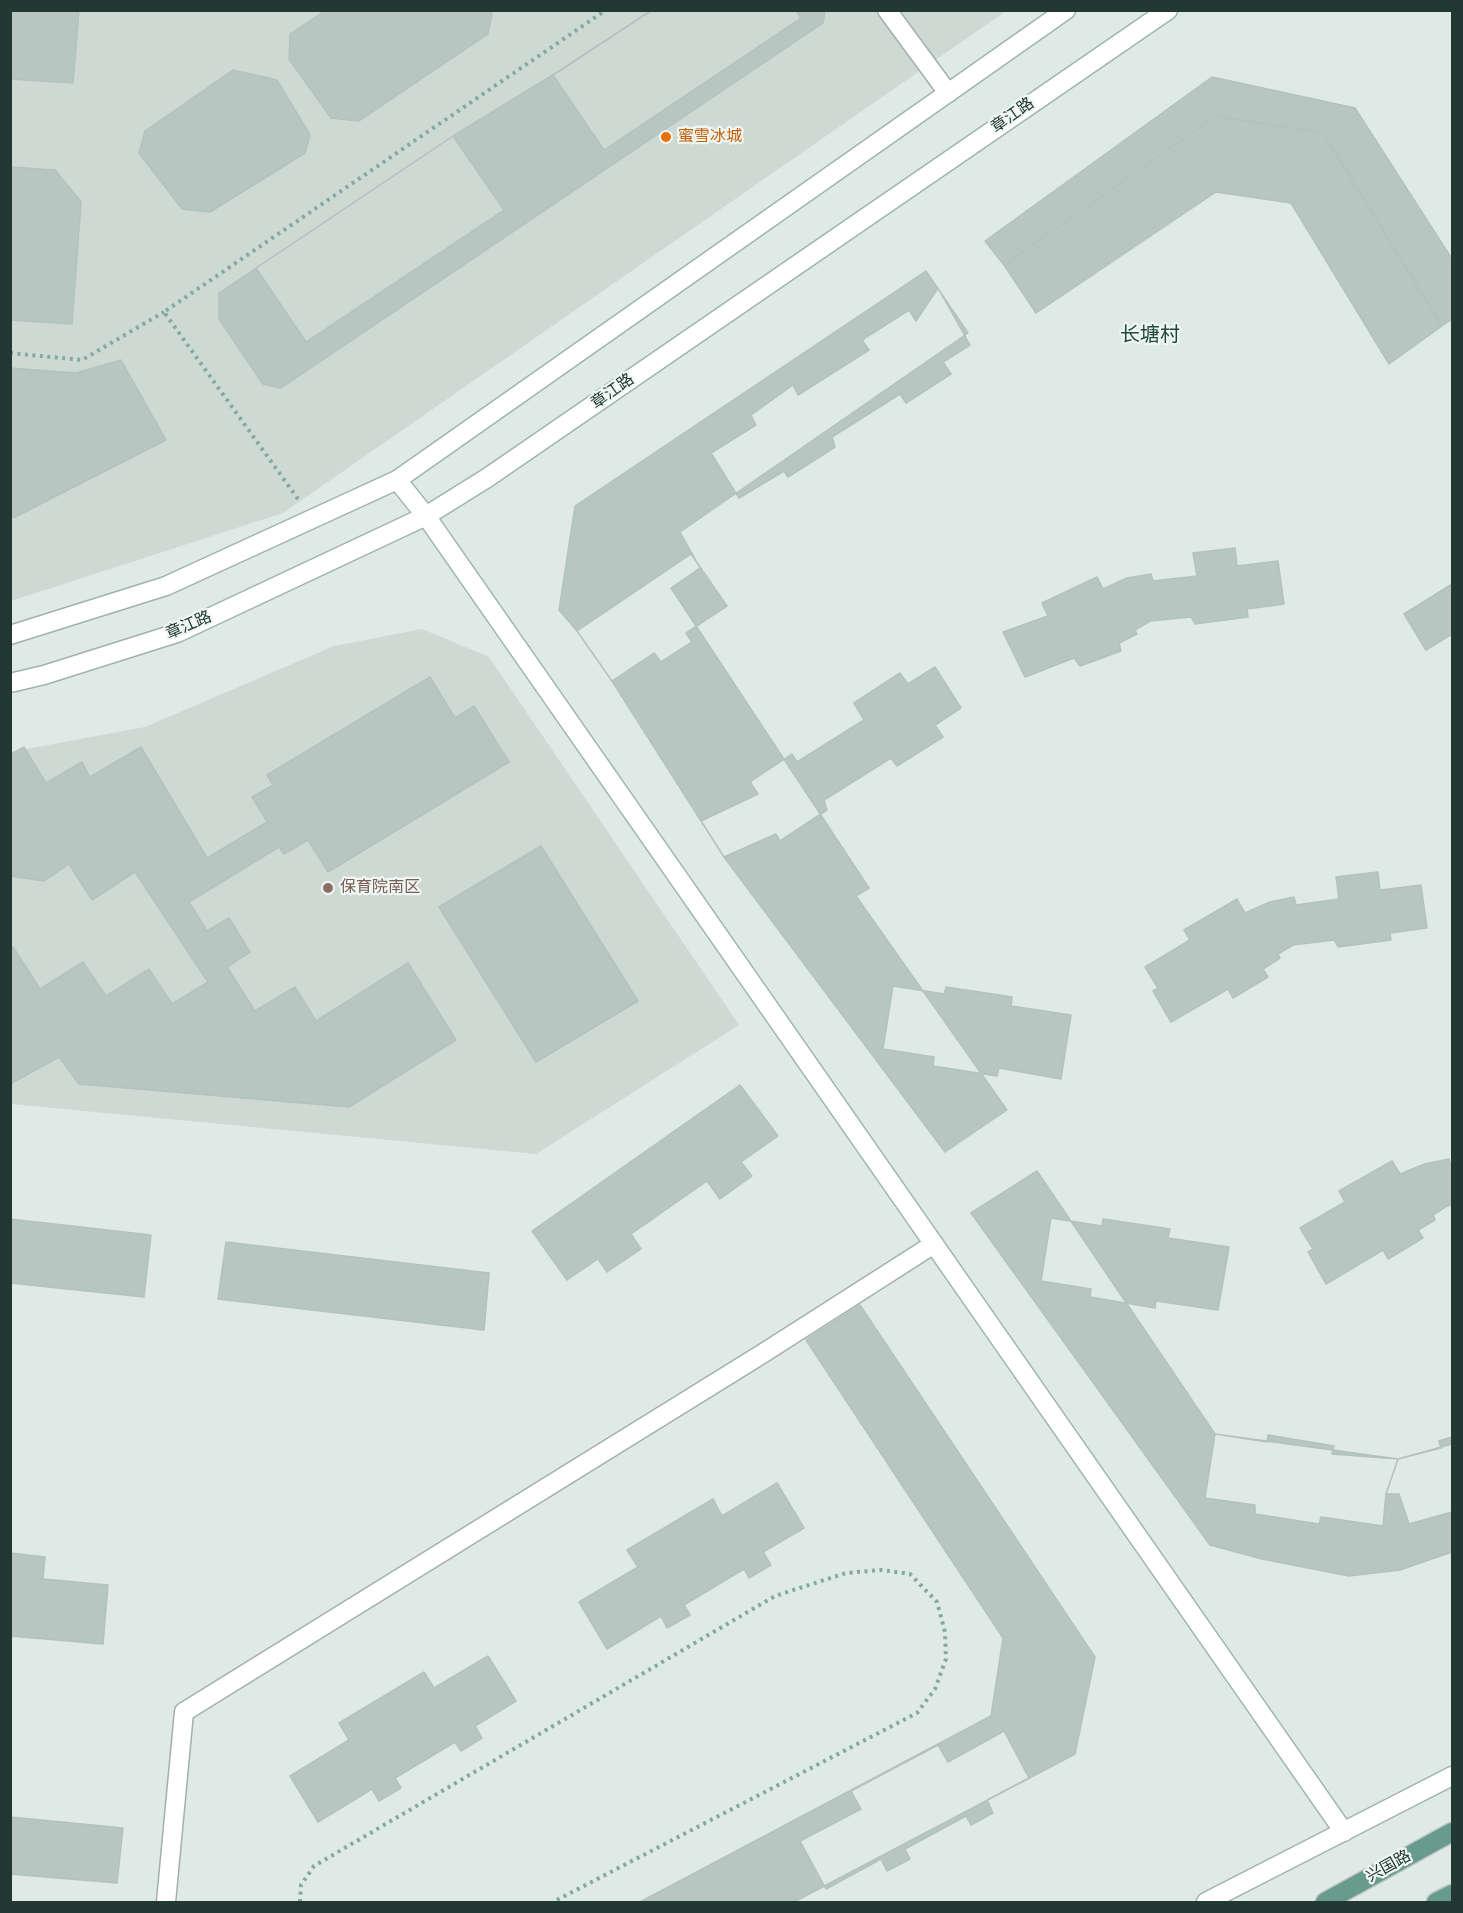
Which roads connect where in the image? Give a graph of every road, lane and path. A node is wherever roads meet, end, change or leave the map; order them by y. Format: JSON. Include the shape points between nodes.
{"nodes":[{"id":1,"x":606,"y":10,"type":"edge"},
{"id":2,"x":887,"y":10,"type":"edge"},
{"id":3,"x":1066,"y":10,"type":"edge"},
{"id":4,"x":1168,"y":10,"type":"edge"},
{"id":5,"x":948,"y":93,"type":"junction"},
{"id":6,"x":165,"y":312,"type":"junction"},
{"id":7,"x":10,"y":352,"type":"edge"},
{"id":8,"x":398,"y":480,"type":"junction"},
{"id":9,"x":426,"y":516,"type":"junction"},
{"id":10,"x":312,"y":519,"type":"junction"},
{"id":11,"x":10,"y":635,"type":"edge"},
{"id":12,"x":10,"y":682,"type":"edge"},
{"id":13,"x":934,"y":1244,"type":"junction"},
{"id":14,"x":1452,"y":1776,"type":"edge"},
{"id":15,"x":1344,"y":1832,"type":"junction"},
{"id":16,"x":1452,"y":1832,"type":"edge"},
{"id":17,"x":1452,"y":1894,"type":"edge"},
{"id":18,"x":166,"y":1902,"type":"edge"},
{"id":19,"x":300,"y":1902,"type":"edge"},
{"id":20,"x":553,"y":1902,"type":"edge"},
{"id":21,"x":1206,"y":1902,"type":"edge"},
{"id":22,"x":1325,"y":1902,"type":"edge"},
{"id":23,"x":1436,"y":1902,"type":"edge"}],
"edges":[{"from":1,"to":6,"type":"path"},
{"from":2,"to":5,"type":"main road"},
{"from":3,"to":5,"type":"main road"},
{"from":4,"to":9,"type":"main road","name":"章江路"},
{"from":5,"to":8,"type":"main road"},
{"from":6,"to":7,"type":"path","via":[[82,360]]},
{"from":6,"to":10,"type":"path"},
{"from":8,"to":9,"type":"main road"},
{"from":8,"to":10,"type":"main road"},
{"from":9,"to":12,"type":"main road","name":"章江路","via":[[177,633]]},
{"from":9,"to":13,"type":"main road"},
{"from":10,"to":11,"type":"main road","via":[[166,586]]},
{"from":13,"to":15,"type":"main road"},
{"from":13,"to":18,"type":"main road","via":[[184,1712]]},
{"from":14,"to":15,"type":"main road"},
{"from":15,"to":21,"type":"main road"},
{"from":16,"to":22,"type":"main road","name":"兴国路"},
{"from":17,"to":23,"type":"main road"},
{"from":19,"to":20,"type":"path","via":[[301,1885],[314,1866],[775,1596],[846,1574],[882,1570],[910,1574],[937,1602],[945,1632],[946,1659],[935,1689],[916,1713]]}]}
